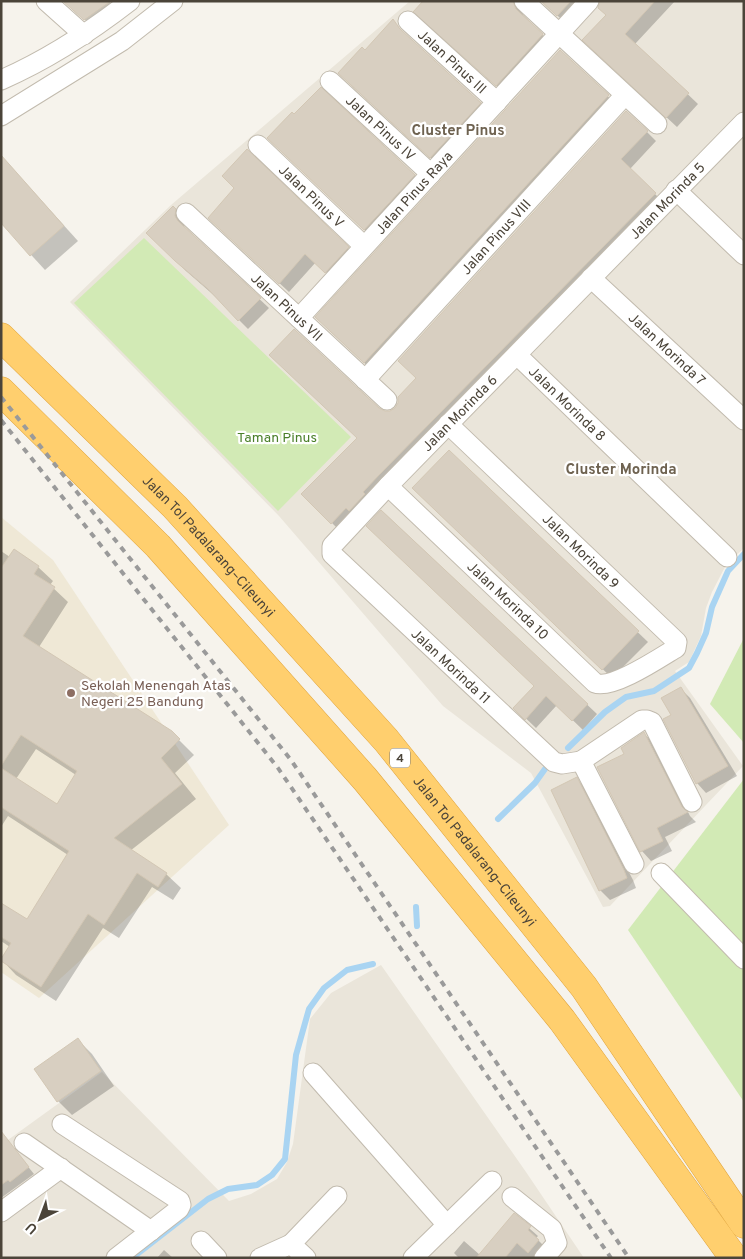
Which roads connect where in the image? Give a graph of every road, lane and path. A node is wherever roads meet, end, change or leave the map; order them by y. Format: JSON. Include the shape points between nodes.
{"nodes":[{"id":1,"x":46,"y":1,"type":"edge"},
{"id":2,"x":130,"y":1,"type":"edge"},
{"id":3,"x":173,"y":1,"type":"edge"},
{"id":4,"x":524,"y":1,"type":"edge"},
{"id":5,"x":589,"y":1,"type":"edge"},
{"id":6,"x":408,"y":21,"type":"dead end"},
{"id":7,"x":84,"y":35,"type":"junction"},
{"id":8,"x":558,"y":35,"type":"junction"},
{"id":9,"x":1,"y":80,"type":"edge"},
{"id":10,"x":330,"y":81,"type":"dead end"},
{"id":11,"x":626,"y":95,"type":"junction"},
{"id":12,"x":497,"y":102,"type":"junction"},
{"id":13,"x":1,"y":116,"type":"edge"},
{"id":14,"x":744,"y":122,"type":"edge"},
{"id":15,"x":657,"y":124,"type":"dead end"},
{"id":16,"x":258,"y":145,"type":"dead end"},
{"id":17,"x":430,"y":174,"type":"junction"},
{"id":18,"x":676,"y":190,"type":"junction"},
{"id":19,"x":186,"y":213,"type":"dead end"},
{"id":20,"x":364,"y":246,"type":"junction"},
{"id":21,"x":744,"y":255,"type":"edge"},
{"id":22,"x":590,"y":278,"type":"junction"},
{"id":23,"x":299,"y":318,"type":"junction"},
{"id":24,"x":1,"y":337,"type":"edge"},
{"id":25,"x":517,"y":355,"type":"junction"},
{"id":26,"x":366,"y":380,"type":"junction"},
{"id":27,"x":1,"y":391,"type":"edge"},
{"id":28,"x":387,"y":400,"type":"dead end"},
{"id":29,"x":744,"y":420,"type":"edge"},
{"id":30,"x":448,"y":424,"type":"junction"},
{"id":31,"x":388,"y":486,"type":"junction"},
{"id":32,"x":331,"y":550,"type":"joint"},
{"id":33,"x":727,"y":557,"type":"dead end"},
{"id":34,"x":639,"y":671,"type":"joint"},
{"id":35,"x":581,"y":761,"type":"junction"},
{"id":36,"x":692,"y":802,"type":"dead end"},
{"id":37,"x":634,"y":864,"type":"dead end"},
{"id":38,"x":660,"y":873,"type":"dead end"},
{"id":39,"x":744,"y":959,"type":"edge"},
{"id":40,"x":313,"y":1073,"type":"dead end"},
{"id":41,"x":62,"y":1124,"type":"dead end"},
{"id":42,"x":24,"y":1143,"type":"dead end"},
{"id":43,"x":61,"y":1168,"type":"junction"},
{"id":44,"x":492,"y":1181,"type":"dead end"},
{"id":45,"x":337,"y":1196,"type":"dead end"},
{"id":46,"x":512,"y":1197,"type":"dead end"},
{"id":47,"x":1,"y":1212,"type":"edge"},
{"id":48,"x":744,"y":1224,"type":"edge"},
{"id":49,"x":447,"y":1225,"type":"junction"},
{"id":50,"x":151,"y":1231,"type":"junction"},
{"id":51,"x":201,"y":1241,"type":"dead end"},
{"id":52,"x":291,"y":1244,"type":"junction"},
{"id":53,"x":116,"y":1258,"type":"edge"},
{"id":54,"x":217,"y":1258,"type":"edge"},
{"id":55,"x":260,"y":1258,"type":"edge"},
{"id":56,"x":306,"y":1258,"type":"edge"},
{"id":57,"x":413,"y":1258,"type":"edge"},
{"id":58,"x":544,"y":1258,"type":"edge"},
{"id":59,"x":734,"y":1258,"type":"edge"}],
"edges":[{"from":1,"to":7,"type":"street"},
{"from":2,"to":7,"type":"street"},
{"from":3,"to":13,"type":"street","via":[[122,41]]},
{"from":4,"to":8,"type":"street"},
{"from":5,"to":8,"type":"street","name":"Jalan Pinus Raya"},
{"from":6,"to":12,"type":"street","name":"Jalan Pinus III"},
{"from":7,"to":9,"type":"street","via":[[30,68]]},
{"from":8,"to":11,"type":"street"},
{"from":8,"to":12,"type":"street","name":"Jalan Pinus Raya"},
{"from":10,"to":17,"type":"street","name":"Jalan Pinus IV"},
{"from":11,"to":15,"type":"street"},
{"from":11,"to":26,"type":"street","name":"Jalan Pinus VIII"},
{"from":12,"to":17,"type":"street","name":"Jalan Pinus Raya"},
{"from":14,"to":18,"type":"street","name":"Jalan Morinda 5"},
{"from":16,"to":20,"type":"street","name":"Jalan Pinus V"},
{"from":17,"to":20,"type":"street","name":"Jalan Pinus Raya"},
{"from":18,"to":21,"type":"street"},
{"from":18,"to":22,"type":"street","name":"Jalan Morinda 5"},
{"from":19,"to":23,"type":"street","name":"Jalan Pinus VII"},
{"from":20,"to":23,"type":"street","name":"Jalan Pinus Raya"},
{"from":22,"to":25,"type":"street","name":"Jalan Morinda 6"},
{"from":22,"to":29,"type":"street","name":"Jalan Morinda 7"},
{"from":23,"to":26,"type":"street","name":"Jalan Pinus VII"},
{"from":24,"to":48,"type":"highway","name":"Jalan Tol Padalarang–Cileunyi","number":"4","via":[[175,507],[386,740],[584,987]]},
{"from":25,"to":30,"type":"street","name":"Jalan Morinda 6"},
{"from":25,"to":33,"type":"street","name":"Jalan Morinda 8"},
{"from":26,"to":28,"type":"street","name":"Jalan Pinus VII"},
{"from":27,"to":59,"type":"highway","via":[[158,546],[366,779],[562,1020]]},
{"from":30,"to":31,"type":"street","name":"Jalan Morinda 6"},
{"from":30,"to":34,"type":"street","name":"Jalan Morinda 9","via":[[677,642],[676,648]]},
{"from":31,"to":32,"type":"street","name":"Jalan Morinda 6"},
{"from":31,"to":34,"type":"street","name":"Jalan Morinda 10","via":[[595,683],[602,685]]},
{"from":32,"to":35,"type":"street","name":"Jalan Morinda 11","via":[[554,762]]},
{"from":35,"to":36,"type":"street","via":[[642,720],[647,720],[652,722]]},
{"from":35,"to":37,"type":"street"},
{"from":38,"to":39,"type":"street"},
{"from":40,"to":49,"type":"street"},
{"from":41,"to":50,"type":"street","via":[[180,1201],[179,1209]]},
{"from":42,"to":43,"type":"street"},
{"from":43,"to":47,"type":"street"},
{"from":43,"to":50,"type":"street"},
{"from":44,"to":49,"type":"street"},
{"from":45,"to":52,"type":"street"},
{"from":46,"to":58,"type":"street","via":[[552,1230],[557,1243]]},
{"from":49,"to":57,"type":"street"},
{"from":50,"to":53,"type":"street"},
{"from":51,"to":54,"type":"street"},
{"from":52,"to":55,"type":"street"},
{"from":52,"to":56,"type":"street"}]}
